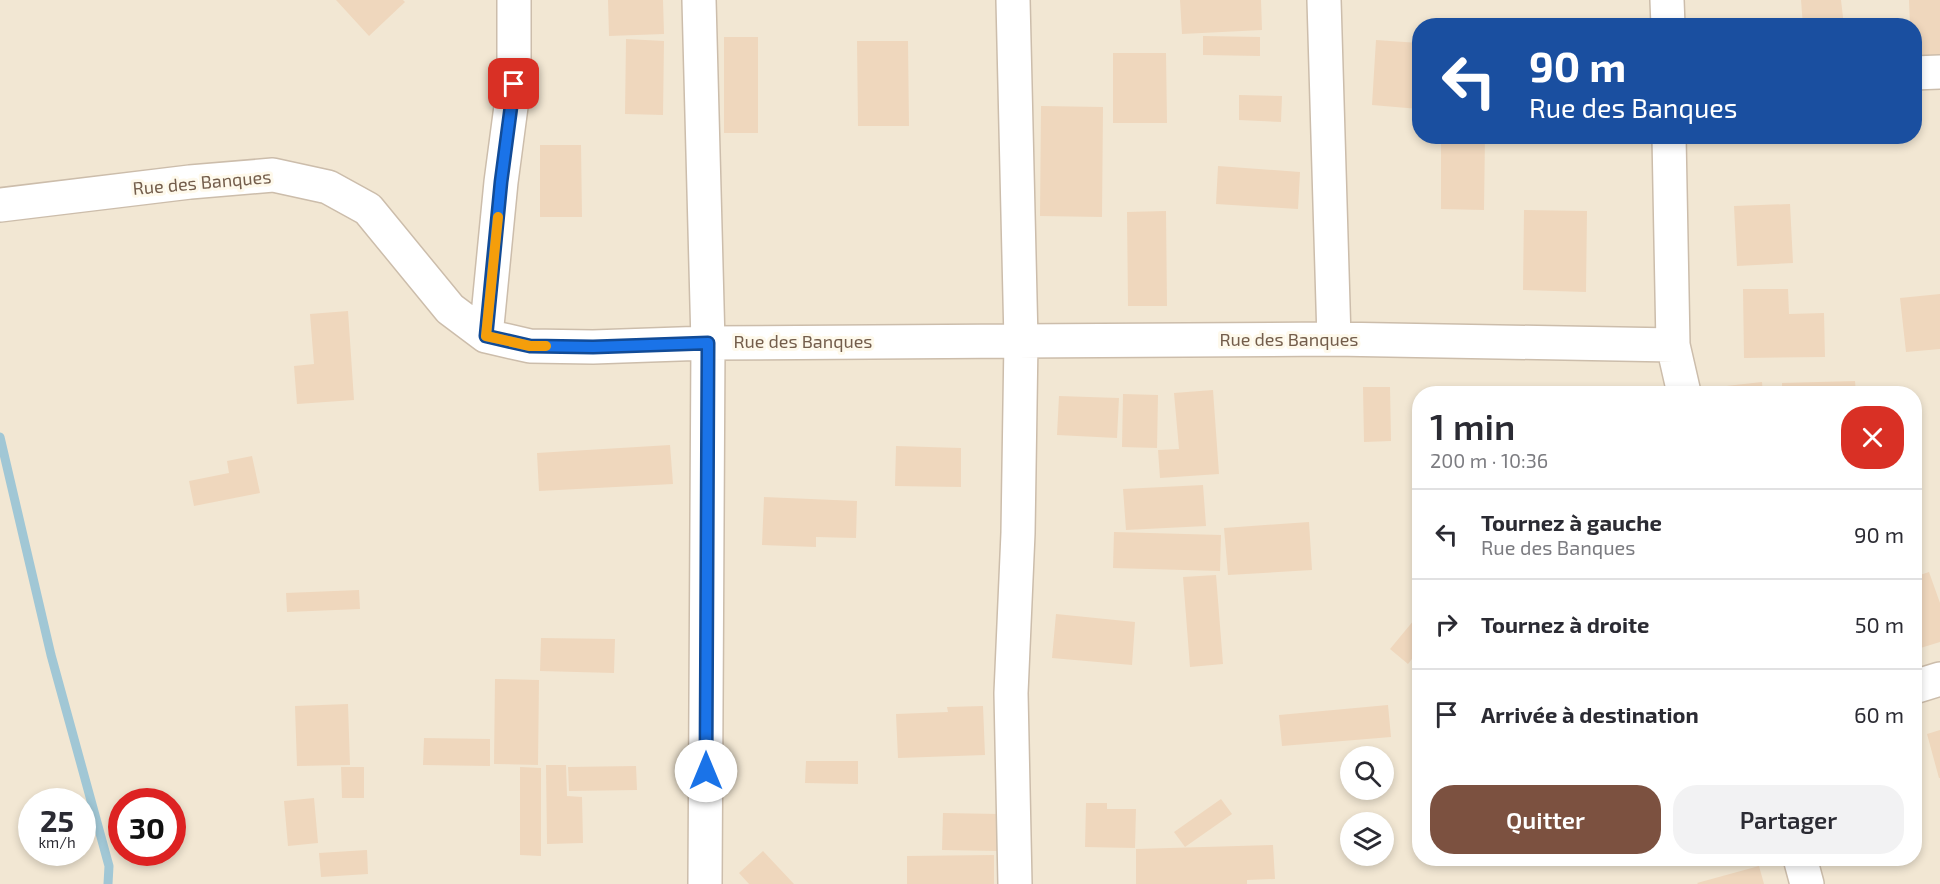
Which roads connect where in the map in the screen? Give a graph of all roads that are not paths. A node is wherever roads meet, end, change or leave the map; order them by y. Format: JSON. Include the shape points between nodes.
{"nodes":[{"id":1,"x":513,"y":0,"type":"edge"},
{"id":2,"x":699,"y":0,"type":"edge"},
{"id":3,"x":1013,"y":0,"type":"edge"},
{"id":4,"x":1324,"y":0,"type":"edge"},
{"id":5,"x":1667,"y":0,"type":"edge"},
{"id":6,"x":1668,"y":18,"type":"edge"},
{"id":7,"x":1940,"y":72,"type":"edge"},
{"id":8,"x":1922,"y":73,"type":"edge"},
{"id":9,"x":1670,"y":144,"type":"edge"},
{"id":10,"x":0,"y":205,"type":"edge"},
{"id":11,"x":486,"y":336,"type":"junction"},
{"id":12,"x":1334,"y":339,"type":"junction"},
{"id":13,"x":1021,"y":341,"type":"junction"},
{"id":14,"x":708,"y":343,"type":"junction"},
{"id":15,"x":1673,"y":345,"type":"junction"},
{"id":16,"x":1682,"y":386,"type":"edge"},
{"id":17,"x":1940,"y":679,"type":"edge"},
{"id":18,"x":1922,"y":685,"type":"edge"},
{"id":19,"x":1802,"y":866,"type":"edge"},
{"id":20,"x":705,"y":884,"type":"edge"},
{"id":21,"x":1015,"y":884,"type":"edge"},
{"id":22,"x":1806,"y":884,"type":"edge"}],
"edges":[{"from":1,"to":11,"type":"street","via":[[514,84]]},
{"from":2,"to":14,"type":"street"},
{"from":3,"to":13,"type":"street"},
{"from":4,"to":12,"type":"street"},
{"from":5,"to":6,"type":"street"},
{"from":7,"to":8,"type":"street"},
{"from":9,"to":15,"type":"street"},
{"from":10,"to":11,"type":"street","name":"Rue des Banques","via":[[273,175],[328,187],[368,209],[450,309]]},
{"from":11,"to":14,"type":"street","name":"Rue des Banques","via":[[530,346]]},
{"from":12,"to":13,"type":"street","name":"Rue des Banques"},
{"from":12,"to":15,"type":"street","name":"Rue des Banques"},
{"from":13,"to":14,"type":"street","name":"Rue des Banques"},
{"from":13,"to":21,"type":"street","via":[[1011,693]]},
{"from":14,"to":20,"type":"street"},
{"from":15,"to":16,"type":"street"},
{"from":17,"to":18,"type":"street"},
{"from":19,"to":22,"type":"street"}]}
